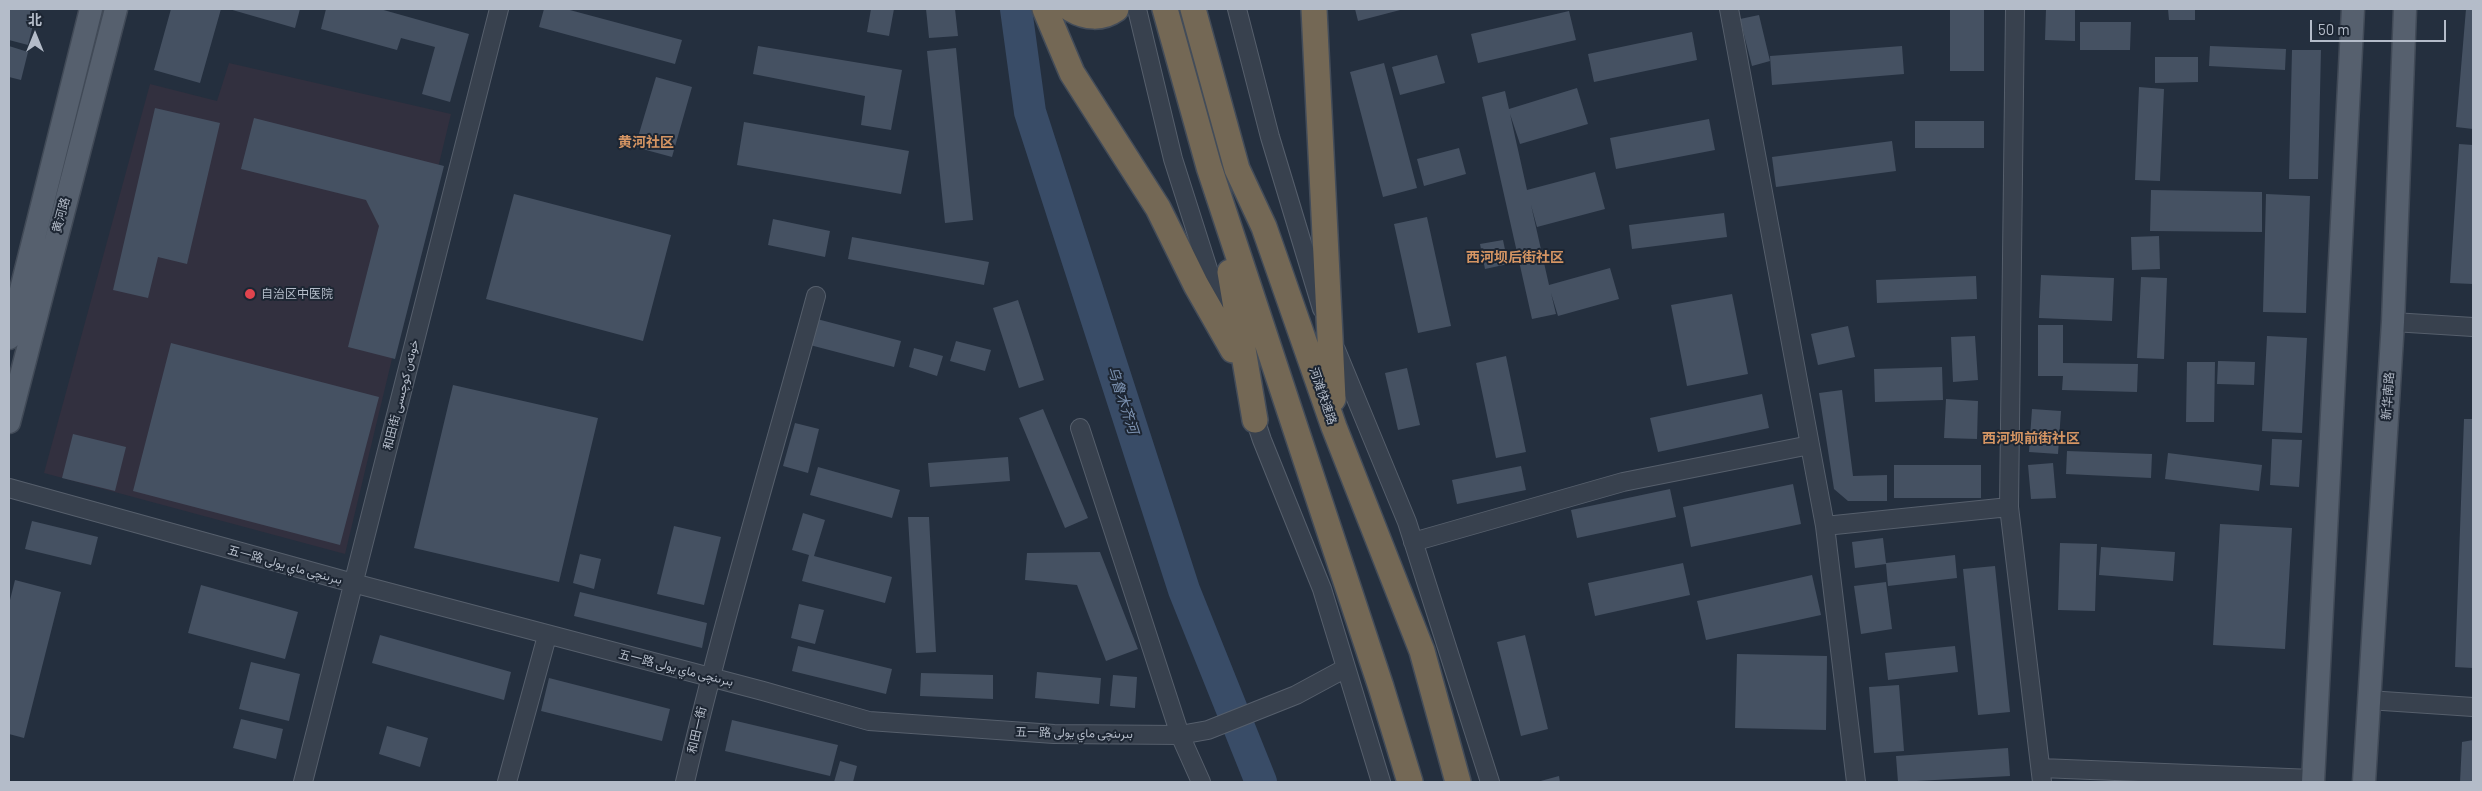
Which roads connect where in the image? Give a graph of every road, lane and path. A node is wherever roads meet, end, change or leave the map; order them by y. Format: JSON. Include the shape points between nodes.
{"nodes":[{"id":1,"x":91,"y":9,"type":"edge"},
{"id":2,"x":116,"y":9,"type":"edge"},
{"id":3,"x":499,"y":9,"type":"edge"},
{"id":4,"x":1045,"y":9,"type":"edge"},
{"id":5,"x":1071,"y":9,"type":"edge"},
{"id":6,"x":1116,"y":9,"type":"edge"},
{"id":7,"x":1137,"y":9,"type":"edge"},
{"id":8,"x":1165,"y":9,"type":"edge"},
{"id":9,"x":1193,"y":9,"type":"edge"},
{"id":10,"x":1236,"y":9,"type":"edge"},
{"id":11,"x":1314,"y":9,"type":"edge"},
{"id":12,"x":1729,"y":9,"type":"edge"},
{"id":13,"x":2015,"y":9,"type":"edge"},
{"id":14,"x":2353,"y":9,"type":"edge"},
{"id":15,"x":2405,"y":9,"type":"edge"},
{"id":16,"x":1217,"y":193,"type":"junction"},
{"id":17,"x":816,"y":296,"type":"dead end"},
{"id":18,"x":2393,"y":322,"type":"junction"},
{"id":19,"x":2473,"y":327,"type":"edge"},
{"id":20,"x":1330,"y":335,"type":"junction"},
{"id":21,"x":9,"y":338,"type":"edge"},
{"id":22,"x":1234,"y":350,"type":"junction"},
{"id":23,"x":1256,"y":420,"type":"junction"},
{"id":24,"x":9,"y":422,"type":"edge"},
{"id":25,"x":1334,"y":427,"type":"junction"},
{"id":26,"x":1080,"y":428,"type":"dead end"},
{"id":27,"x":1810,"y":445,"type":"junction"},
{"id":28,"x":9,"y":488,"type":"edge"},
{"id":29,"x":2009,"y":507,"type":"junction"},
{"id":30,"x":1824,"y":526,"type":"junction"},
{"id":31,"x":1413,"y":542,"type":"junction"},
{"id":32,"x":353,"y":583,"type":"junction"},
{"id":33,"x":547,"y":636,"type":"junction"},
{"id":34,"x":1346,"y":668,"type":"junction"},
{"id":35,"x":710,"y":677,"type":"junction"},
{"id":36,"x":2368,"y":700,"type":"junction"},
{"id":37,"x":2473,"y":707,"type":"edge"},
{"id":38,"x":1180,"y":735,"type":"junction"},
{"id":39,"x":2042,"y":775,"type":"edge"},
{"id":40,"x":2313,"y":780,"type":"edge"},
{"id":41,"x":303,"y":782,"type":"edge"},
{"id":42,"x":507,"y":782,"type":"edge"},
{"id":43,"x":685,"y":782,"type":"edge"},
{"id":44,"x":1201,"y":782,"type":"edge"},
{"id":45,"x":1381,"y":782,"type":"edge"},
{"id":46,"x":1410,"y":782,"type":"edge"},
{"id":47,"x":1458,"y":782,"type":"edge"},
{"id":48,"x":1490,"y":782,"type":"edge"},
{"id":49,"x":1856,"y":782,"type":"edge"},
{"id":50,"x":2364,"y":782,"type":"edge"}],
"edges":[{"from":1,"to":21,"type":"main road","name":"黄河路"},
{"from":2,"to":24,"type":"main road","name":"黄河路"},
{"from":3,"to":32,"type":"street","name":"和田街 خوتەن كوچىسى"},
{"from":4,"to":22,"type":"highway","via":[[1072,73],[1158,208],[1196,285]]},
{"from":5,"to":6,"type":"highway","via":[[1091,16],[1103,16]]},
{"from":7,"to":22,"type":"street","via":[[1173,159]]},
{"from":8,"to":16,"type":"highway"},
{"from":9,"to":25,"type":"highway","name":"河滩快速路","via":[[1237,168],[1264,226]]},
{"from":10,"to":20,"type":"street","via":[[1270,137]]},
{"from":11,"to":20,"type":"highway"},
{"from":12,"to":27,"type":"street"},
{"from":13,"to":29,"type":"street"},
{"from":14,"to":40,"type":"main road"},
{"from":15,"to":18,"type":"main road","name":"新华南路"},
{"from":16,"to":23,"type":"highway"},
{"from":16,"to":46,"type":"highway"},
{"from":17,"to":35,"type":"street","name":"和田一街"},
{"from":18,"to":19,"type":"street"},
{"from":18,"to":36,"type":"main road","name":"新华南路"},
{"from":20,"to":25,"type":"highway"},
{"from":20,"to":31,"type":"street"},
{"from":22,"to":23,"type":"street"},
{"from":23,"to":34,"type":"street","via":[[1322,589]]},
{"from":25,"to":47,"type":"highway","name":"河滩快速路","via":[[1422,651]]},
{"from":26,"to":38,"type":"street"},
{"from":27,"to":30,"type":"street"},
{"from":27,"to":31,"type":"street","via":[[1623,482]]},
{"from":28,"to":32,"type":"street","name":"五一路 بىرىنچى ماي يولى"},
{"from":29,"to":30,"type":"street"},
{"from":29,"to":39,"type":"street"},
{"from":30,"to":49,"type":"street"},
{"from":31,"to":48,"type":"street"},
{"from":32,"to":33,"type":"street","name":"五一路 بىرىنچى ماي يولى"},
{"from":32,"to":41,"type":"street","name":"和田街 خوتەن كوچىسى"},
{"from":33,"to":35,"type":"street","name":"五一路 بىرىنچى ماي يولى"},
{"from":33,"to":42,"type":"street"},
{"from":34,"to":38,"type":"street","name":"五一路 بىرىنچى ماي يولى","via":[[1296,695],[1208,730]]},
{"from":34,"to":45,"type":"street"},
{"from":35,"to":38,"type":"street","name":"五一路 بىرىنچى ماي يولى","via":[[869,721],[1054,734]]},
{"from":35,"to":43,"type":"street","name":"和田一街"},
{"from":36,"to":37,"type":"street"},
{"from":36,"to":50,"type":"main road","name":"新华南路"},
{"from":38,"to":44,"type":"street"},
{"from":39,"to":40,"type":"street"}]}
